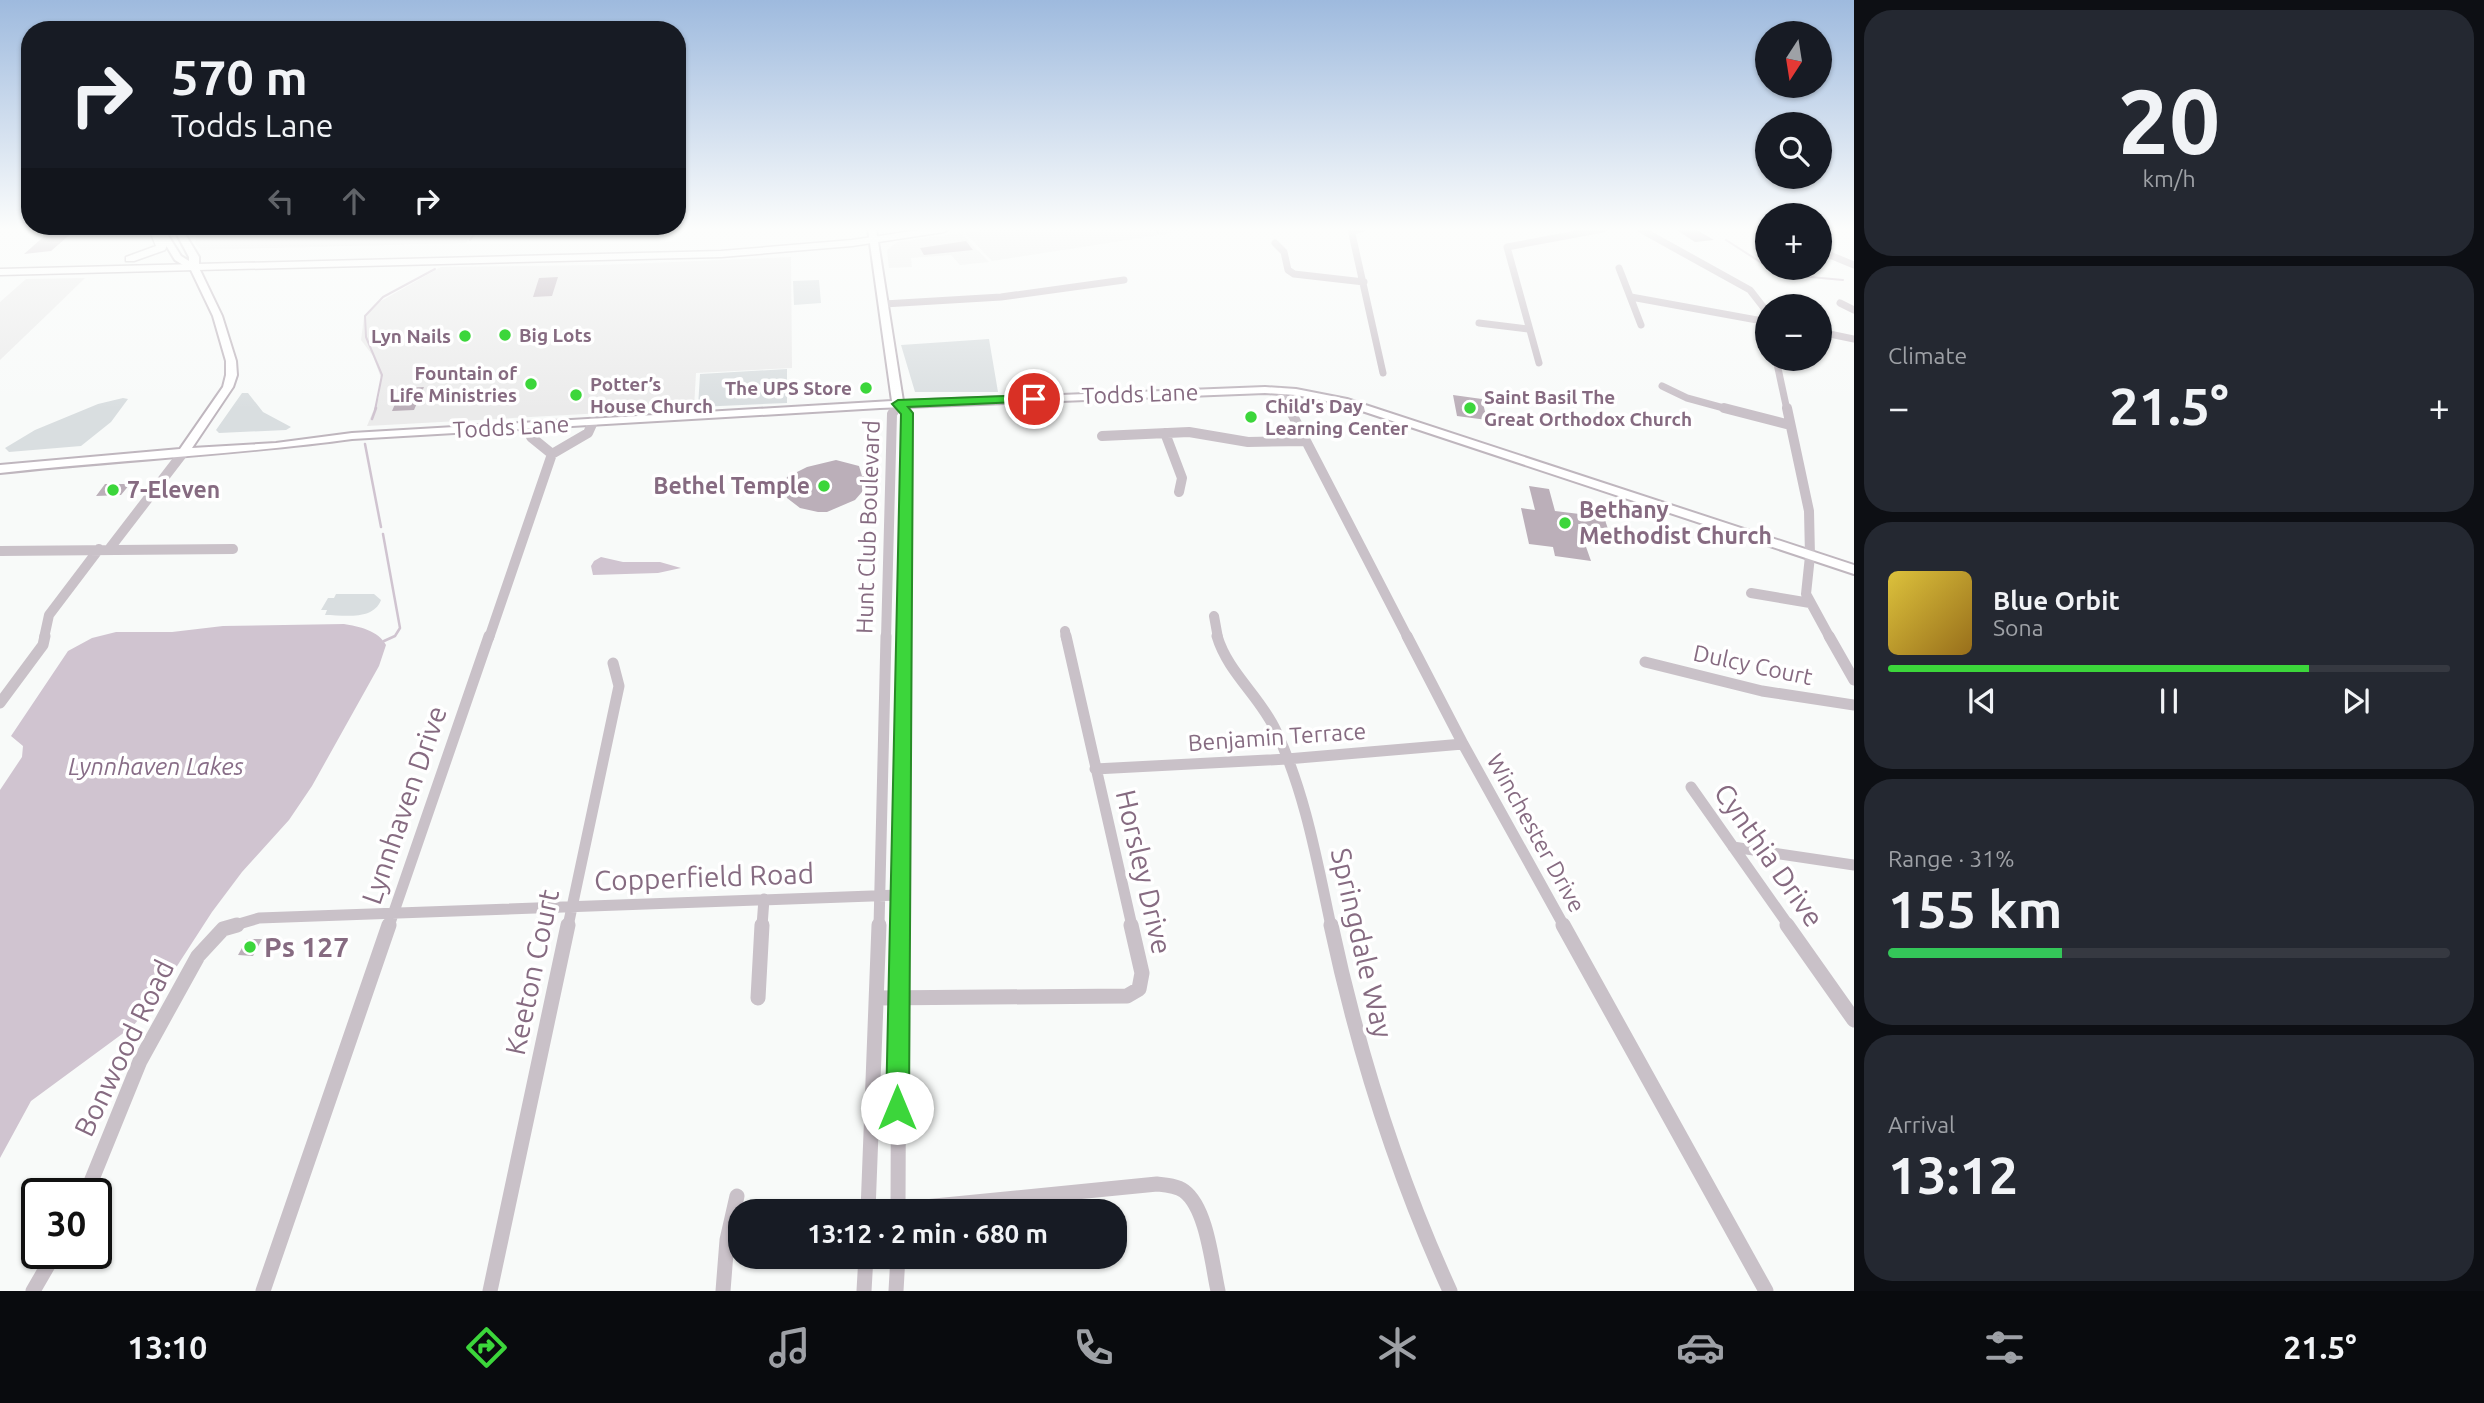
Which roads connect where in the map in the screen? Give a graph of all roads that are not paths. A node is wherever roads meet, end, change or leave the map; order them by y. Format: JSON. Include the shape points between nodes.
{"nodes":[{"id":1,"x":205,"y":289,"type":"edge"},
{"id":2,"x":882,"y":289,"type":"edge"},
{"id":3,"x":1057,"y":289,"type":"edge"},
{"id":4,"x":1366,"y":289,"type":"edge"},
{"id":5,"x":1518,"y":289,"type":"edge"},
{"id":6,"x":1628,"y":289,"type":"edge"},
{"id":7,"x":1631,"y":297,"type":"junction"},
{"id":8,"x":1840,"y":303,"type":"dead end"},
{"id":9,"x":884,"y":304,"type":"junction"},
{"id":10,"x":1854,"y":310,"type":"edge"},
{"id":11,"x":1755,"y":320,"type":"edge"},
{"id":12,"x":1479,"y":323,"type":"dead end"},
{"id":13,"x":1642,"y":325,"type":"dead end"},
{"id":14,"x":1528,"y":328,"type":"junction"},
{"id":15,"x":1832,"y":334,"type":"edge"},
{"id":16,"x":1854,"y":339,"type":"edge"},
{"id":17,"x":1539,"y":363,"type":"dead end"},
{"id":18,"x":1779,"y":371,"type":"edge"},
{"id":19,"x":1383,"y":373,"type":"dead end"},
{"id":20,"x":1662,"y":386,"type":"dead end"},
{"id":21,"x":1280,"y":391,"type":"junction"},
{"id":22,"x":898,"y":404,"type":"junction"},
{"id":23,"x":593,"y":422,"type":"junction"},
{"id":24,"x":1790,"y":425,"type":"junction"},
{"id":25,"x":532,"y":426,"type":"junction"},
{"id":26,"x":1165,"y":433,"type":"junction"},
{"id":27,"x":1102,"y":436,"type":"dead end"},
{"id":28,"x":1306,"y":441,"type":"junction"},
{"id":29,"x":187,"y":448,"type":"junction"},
{"id":30,"x":552,"y":454,"type":"junction"},
{"id":31,"x":0,"y":460,"type":"edge"},
{"id":32,"x":0,"y":470,"type":"edge"},
{"id":33,"x":1179,"y":492,"type":"dead end"},
{"id":34,"x":104,"y":548,"type":"junction"},
{"id":35,"x":233,"y":548,"type":"dead end"},
{"id":36,"x":1,"y":552,"type":"edge"},
{"id":37,"x":1810,"y":556,"type":"junction"},
{"id":38,"x":1854,"y":570,"type":"edge"},
{"id":39,"x":1751,"y":593,"type":"dead end"},
{"id":40,"x":1810,"y":603,"type":"junction"},
{"id":41,"x":1214,"y":616,"type":"dead end"},
{"id":42,"x":1065,"y":631,"type":"dead end"},
{"id":43,"x":1645,"y":662,"type":"dead end"},
{"id":44,"x":613,"y":663,"type":"dead end"},
{"id":45,"x":1854,"y":680,"type":"edge"},
{"id":46,"x":0,"y":703,"type":"edge"},
{"id":47,"x":1854,"y":705,"type":"edge"},
{"id":48,"x":1463,"y":744,"type":"junction"},
{"id":49,"x":1287,"y":759,"type":"junction"},
{"id":50,"x":1095,"y":769,"type":"junction"},
{"id":51,"x":1691,"y":787,"type":"dead end"},
{"id":52,"x":1733,"y":847,"type":"junction"},
{"id":53,"x":1854,"y":865,"type":"edge"},
{"id":54,"x":879,"y":895,"type":"junction"},
{"id":55,"x":900,"y":895,"type":"junction"},
{"id":56,"x":765,"y":899,"type":"junction"},
{"id":57,"x":571,"y":907,"type":"junction"},
{"id":58,"x":393,"y":915,"type":"junction"},
{"id":59,"x":258,"y":918,"type":"joint"},
{"id":60,"x":758,"y":998,"type":"dead end"},
{"id":61,"x":877,"y":998,"type":"junction"},
{"id":62,"x":898,"y":998,"type":"junction"},
{"id":63,"x":1854,"y":1020,"type":"edge"},
{"id":64,"x":92,"y":1178,"type":"edge"},
{"id":65,"x":737,"y":1196,"type":"dead end"},
{"id":66,"x":869,"y":1199,"type":"edge"},
{"id":67,"x":893,"y":1199,"type":"edge"},
{"id":68,"x":1008,"y":1199,"type":"edge"},
{"id":69,"x":46,"y":1269,"type":"edge"},
{"id":70,"x":865,"y":1269,"type":"edge"},
{"id":71,"x":897,"y":1269,"type":"edge"},
{"id":72,"x":33,"y":1291,"type":"edge"},
{"id":73,"x":263,"y":1291,"type":"edge"},
{"id":74,"x":490,"y":1291,"type":"edge"},
{"id":75,"x":723,"y":1291,"type":"edge"},
{"id":76,"x":864,"y":1291,"type":"edge"},
{"id":77,"x":896,"y":1291,"type":"edge"},
{"id":78,"x":1218,"y":1291,"type":"edge"},
{"id":79,"x":1450,"y":1291,"type":"edge"},
{"id":80,"x":1766,"y":1291,"type":"edge"}],
"edges":[{"from":1,"to":29,"type":"main road","via":[[228,345],[233,375]]},
{"from":2,"to":9,"type":"main road"},
{"from":3,"to":9,"type":"street"},
{"from":4,"to":19,"type":"street"},
{"from":5,"to":14,"type":"street"},
{"from":6,"to":7,"type":"street"},
{"from":7,"to":11,"type":"street"},
{"from":7,"to":13,"type":"street"},
{"from":8,"to":10,"type":"street"},
{"from":9,"to":22,"type":"main road"},
{"from":12,"to":14,"type":"street"},
{"from":14,"to":17,"type":"street"},
{"from":15,"to":16,"type":"street"},
{"from":18,"to":24,"type":"street"},
{"from":20,"to":24,"type":"street","via":[[1687,398]]},
{"from":21,"to":22,"type":"main road","name":"Todds Lane"},
{"from":21,"to":28,"type":"street","name":"Winchester Drive"},
{"from":21,"to":37,"type":"main road","name":"Todds Lane","via":[[1343,401]]},
{"from":22,"to":23,"type":"main road","name":"Todds Lane"},
{"from":22,"to":54,"type":"street","name":"Hunt Club Boulevard","via":[[892,414]]},
{"from":22,"to":55,"type":"street","name":"Hunt Club Boulevard","via":[[907,413]]},
{"from":23,"to":25,"type":"main road","name":"Todds Lane"},
{"from":23,"to":30,"type":"street","via":[[588,433]]},
{"from":24,"to":37,"type":"street","via":[[1809,511]]},
{"from":25,"to":29,"type":"main road","name":"Todds Lane","via":[[314,439],[276,446]]},
{"from":25,"to":30,"type":"street","via":[[531,437]]},
{"from":26,"to":27,"type":"street"},
{"from":26,"to":28,"type":"street","via":[[1200,432],[1248,442]]},
{"from":26,"to":33,"type":"street","via":[[1182,478]]},
{"from":28,"to":48,"type":"street","name":"Winchester Drive"},
{"from":29,"to":31,"type":"main road"},
{"from":29,"to":32,"type":"main road"},
{"from":29,"to":34,"type":"street"},
{"from":30,"to":58,"type":"street","name":"Lynnhaven Drive"},
{"from":34,"to":35,"type":"street"},
{"from":34,"to":36,"type":"street"},
{"from":34,"to":46,"type":"street","via":[[49,615],[43,645]]},
{"from":37,"to":38,"type":"main road","name":"Todds Lane"},
{"from":37,"to":40,"type":"street","via":[[1806,594]]},
{"from":39,"to":40,"type":"street"},
{"from":40,"to":45,"type":"street"},
{"from":41,"to":49,"type":"street","name":"Springdale Way","via":[[1217,641],[1232,671],[1269,718]]},
{"from":42,"to":50,"type":"street","name":"Horsley Drive"},
{"from":43,"to":47,"type":"street","name":"Dulcy Court","via":[[1762,691]]},
{"from":44,"to":57,"type":"street","name":"Keeton Court","via":[[618,686]]},
{"from":48,"to":49,"type":"street","name":"Benjamin Terrace"},
{"from":48,"to":80,"type":"street","name":"Winchester Drive"},
{"from":49,"to":50,"type":"street","name":"Benjamin Terrace"},
{"from":49,"to":79,"type":"street","name":"Springdale Way","via":[[1310,824],[1364,1060],[1399,1165]]},
{"from":50,"to":62,"type":"street","name":"Horsley Drive","via":[[1142,974],[1139,989],[1127,996]]},
{"from":51,"to":52,"type":"street","name":"Cynthia Drive"},
{"from":52,"to":53,"type":"street"},
{"from":52,"to":63,"type":"street","name":"Cynthia Drive"},
{"from":54,"to":55,"type":"street","name":"Copperfield Road"},
{"from":54,"to":56,"type":"street","name":"Copperfield Road"},
{"from":54,"to":61,"type":"street","name":"Hunt Club Boulevard"},
{"from":55,"to":62,"type":"street","name":"Hunt Club Boulevard"},
{"from":56,"to":57,"type":"street","name":"Copperfield Road"},
{"from":56,"to":60,"type":"street"},
{"from":57,"to":58,"type":"street","name":"Copperfield Road"},
{"from":57,"to":74,"type":"street","name":"Keeton Court"},
{"from":58,"to":59,"type":"street","name":"Copperfield Road"},
{"from":58,"to":73,"type":"street","name":"Lynnhaven Drive"},
{"from":59,"to":64,"type":"street","name":"Bonwood Road","via":[[223,929],[198,956],[140,1060]]},
{"from":61,"to":62,"type":"street","name":"Horsley Drive"},
{"from":61,"to":66,"type":"street","name":"Hunt Club Boulevard"},
{"from":62,"to":67,"type":"street","name":"Hunt Club Boulevard"},
{"from":65,"to":75,"type":"street"},
{"from":68,"to":78,"type":"street","via":[[1171,1185],[1195,1203]]},
{"from":69,"to":72,"type":"street"},
{"from":70,"to":76,"type":"street"},
{"from":71,"to":77,"type":"street"}]}
